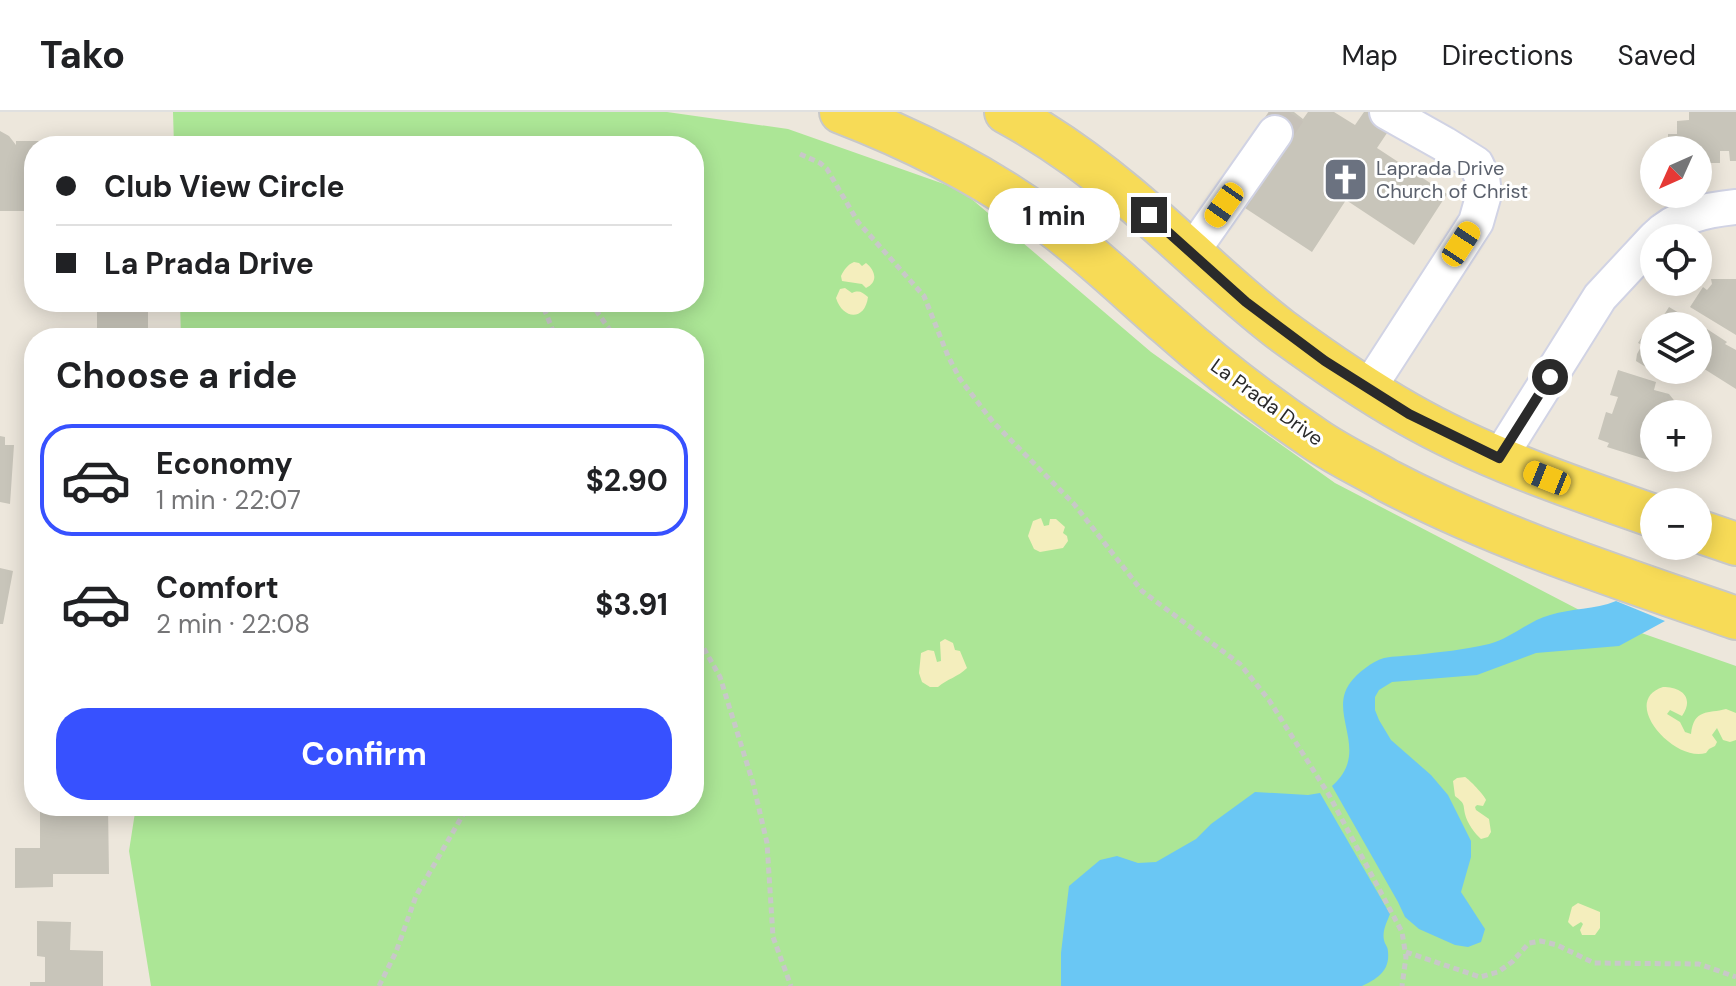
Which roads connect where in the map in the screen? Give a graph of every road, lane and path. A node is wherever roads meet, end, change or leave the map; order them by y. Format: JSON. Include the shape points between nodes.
{"nodes":[{"id":1,"x":841,"y":112,"type":"edge"},
{"id":2,"x":1006,"y":112,"type":"edge"},
{"id":3,"x":1387,"y":112,"type":"edge"},
{"id":4,"x":893,"y":121,"type":"edge"},
{"id":5,"x":1275,"y":133,"type":"tunnel mouth"},
{"id":6,"x":800,"y":154,"type":"dead end"},
{"id":7,"x":1736,"y":207,"type":"edge"},
{"id":8,"x":1673,"y":224,"type":"edge"},
{"id":9,"x":1191,"y":253,"type":"junction"},
{"id":10,"x":1640,"y":253,"type":"edge"},
{"id":11,"x":1368,"y":389,"type":"junction"},
{"id":12,"x":1499,"y":458,"type":"junction"},
{"id":13,"x":1640,"y":511,"type":"edge"},
{"id":14,"x":1712,"y":536,"type":"edge"},
{"id":15,"x":1736,"y":544,"type":"edge"},
{"id":16,"x":1736,"y":618,"type":"edge"},
{"id":17,"x":704,"y":649,"type":"edge"},
{"id":18,"x":462,"y":816,"type":"edge"},
{"id":19,"x":1405,"y":951,"type":"junction"},
{"id":20,"x":1736,"y":977,"type":"edge"},
{"id":21,"x":379,"y":986,"type":"edge"},
{"id":22,"x":791,"y":986,"type":"edge"},
{"id":23,"x":1402,"y":986,"type":"edge"}],
"edges":[{"from":1,"to":4,"type":"main road","name":"La Prada Drive"},
{"from":2,"to":9,"type":"main road","via":[[1105,178]]},
{"from":3,"to":11,"type":"street","via":[[1476,164],[1484,194],[1476,222]]},
{"from":4,"to":16,"type":"main road","name":"La Prada Drive","via":[[1030,210],[1242,386],[1360,466],[1480,525]]},
{"from":5,"to":9,"type":"street"},
{"from":6,"to":19,"type":"path","via":[[827,169],[858,222],[924,296],[960,379],[993,422],[1074,504],[1142,591],[1240,664],[1269,700],[1329,795],[1402,932]]},
{"from":7,"to":8,"type":"street","via":[[1709,210]]},
{"from":9,"to":11,"type":"main road","via":[[1282,330]]},
{"from":10,"to":12,"type":"street","via":[[1600,297]]},
{"from":11,"to":12,"type":"main road"},
{"from":12,"to":13,"type":"main road"},
{"from":14,"to":15,"type":"main road"},
{"from":17,"to":22,"type":"path","via":[[720,677],[753,783],[767,843],[773,937]]},
{"from":18,"to":21,"type":"path","via":[[416,896]]},
{"from":19,"to":20,"type":"path","via":[[1480,977],[1498,972],[1529,943],[1541,941],[1594,963],[1699,964]]},
{"from":19,"to":23,"type":"path"}]}
